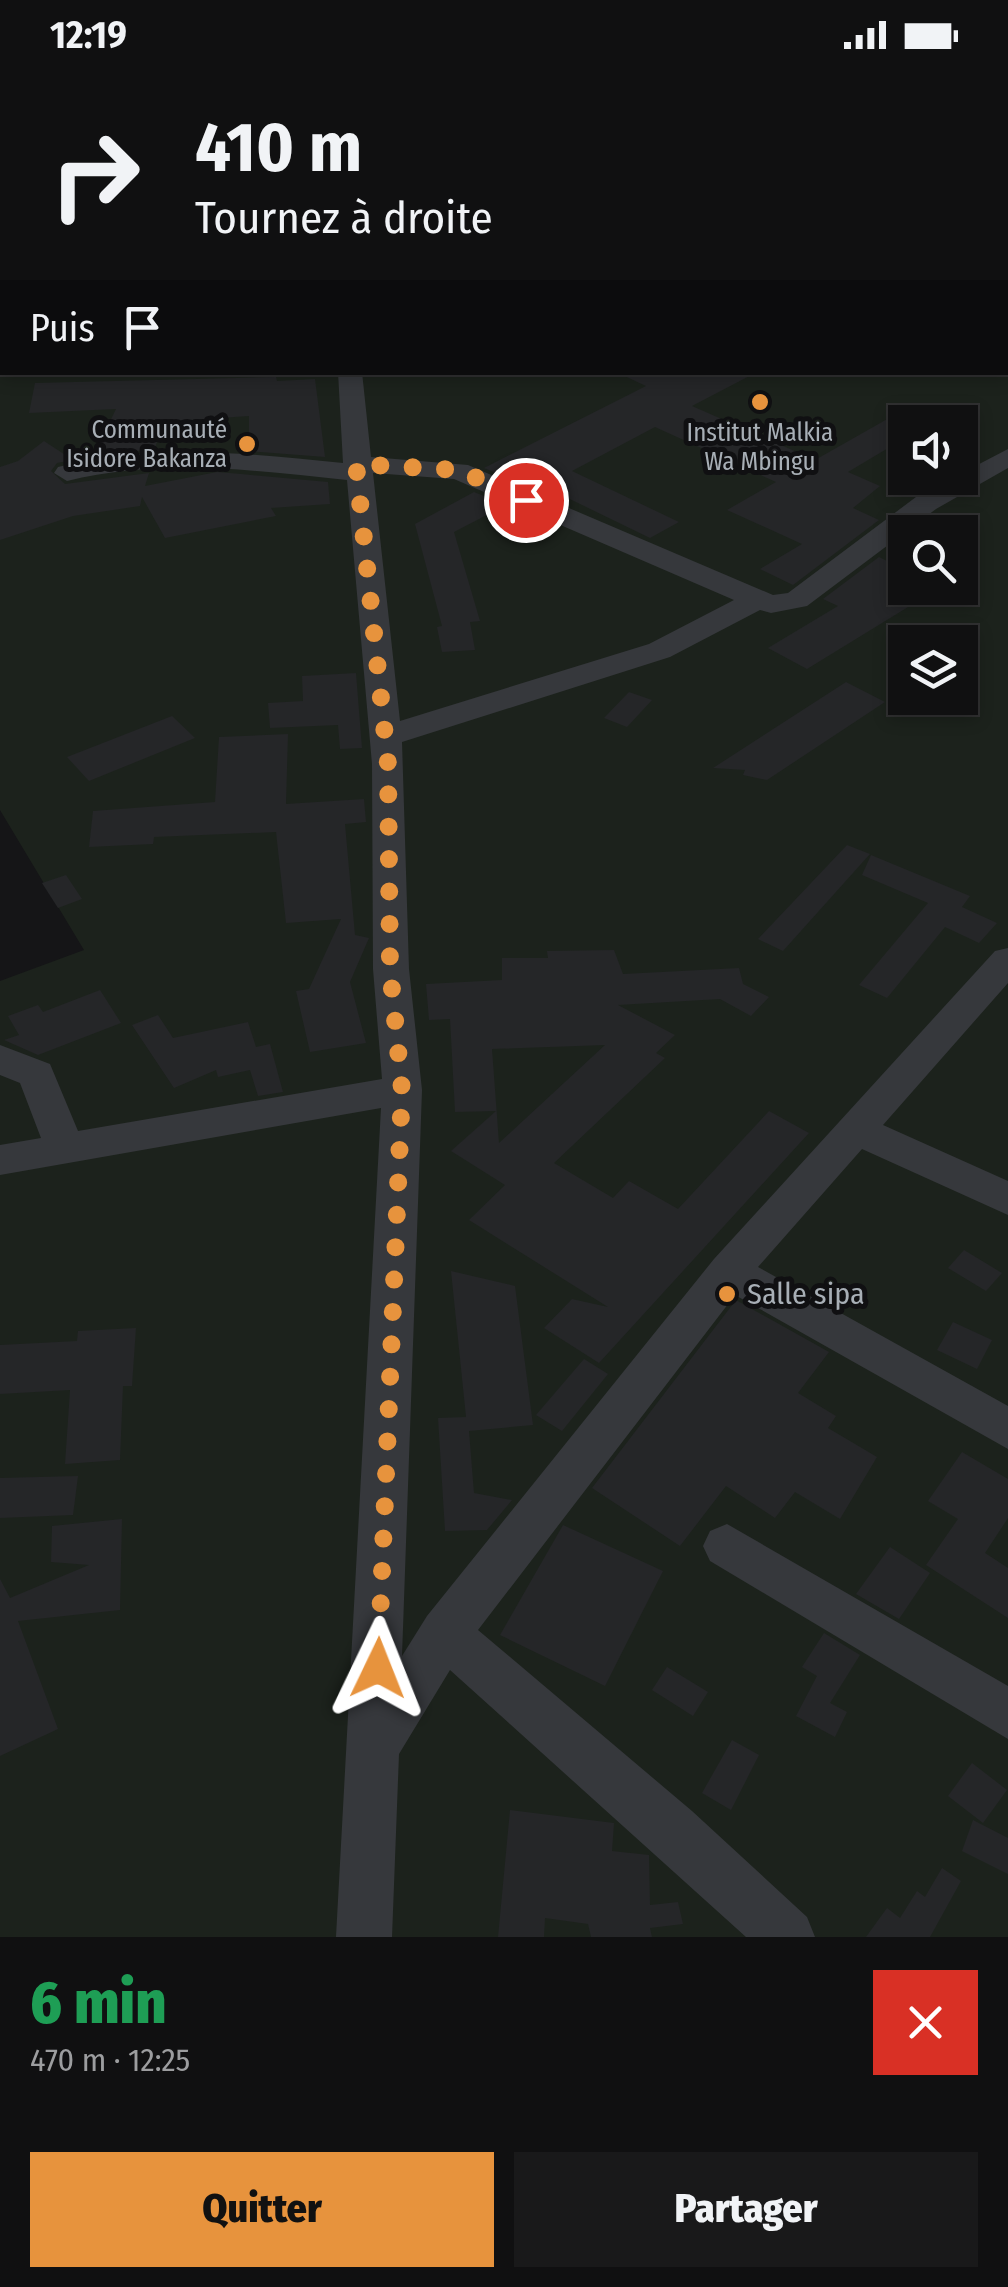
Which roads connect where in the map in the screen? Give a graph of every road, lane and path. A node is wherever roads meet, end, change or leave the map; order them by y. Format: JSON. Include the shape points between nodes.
{"nodes":[{"id":1,"x":350,"y":375,"type":"edge"},
{"id":2,"x":1008,"y":457,"type":"edge"},
{"id":3,"x":357,"y":468,"type":"junction"},
{"id":4,"x":68,"y":473,"type":"dead end"},
{"id":5,"x":755,"y":600,"type":"junction"},
{"id":6,"x":385,"y":737,"type":"junction"},
{"id":7,"x":1004,"y":971,"type":"edge"},
{"id":8,"x":0,"y":1059,"type":"edge"},
{"id":9,"x":402,"y":1090,"type":"junction"},
{"id":10,"x":853,"y":1128,"type":"junction"},
{"id":11,"x":66,"y":1148,"type":"junction"},
{"id":12,"x":0,"y":1160,"type":"edge"},
{"id":13,"x":1008,"y":1198,"type":"edge"},
{"id":14,"x":729,"y":1270,"type":"junction"},
{"id":15,"x":1008,"y":1429,"type":"edge"},
{"id":16,"x":727,"y":1546,"type":"dead end"},
{"id":17,"x":445,"y":1633,"type":"junction"},
{"id":18,"x":1008,"y":1714,"type":"edge"},
{"id":19,"x":375,"y":1745,"type":"junction"},
{"id":20,"x":364,"y":1937,"type":"edge"},
{"id":21,"x":787,"y":1937,"type":"edge"}],
"edges":[{"from":1,"to":3,"type":"street"},
{"from":2,"to":5,"type":"street","via":[[926,503],[797,600]]},
{"from":3,"to":4,"type":"street","via":[[222,455],[152,456]]},
{"from":3,"to":5,"type":"street","via":[[459,470]]},
{"from":3,"to":6,"type":"street"},
{"from":5,"to":6,"type":"street","via":[[662,653]]},
{"from":6,"to":9,"type":"street","via":[[390,969]]},
{"from":7,"to":10,"type":"street"},
{"from":8,"to":11,"type":"street","via":[[36,1074]]},
{"from":9,"to":11,"type":"street"},
{"from":9,"to":19,"type":"street"},
{"from":10,"to":13,"type":"street"},
{"from":10,"to":14,"type":"street"},
{"from":11,"to":12,"type":"street"},
{"from":14,"to":15,"type":"street"},
{"from":14,"to":17,"type":"street"},
{"from":16,"to":18,"type":"street"},
{"from":17,"to":19,"type":"street"},
{"from":17,"to":21,"type":"street"},
{"from":19,"to":20,"type":"street"}]}
